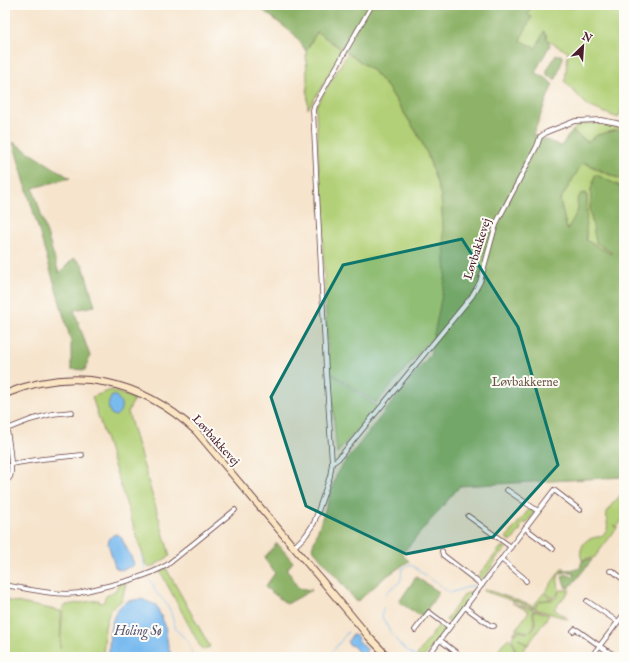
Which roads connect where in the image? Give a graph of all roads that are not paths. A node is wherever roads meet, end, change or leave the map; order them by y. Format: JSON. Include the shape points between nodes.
{"nodes":[{"id":1,"x":372,"y":5,"type":"edge"},
{"id":2,"x":624,"y":126,"type":"edge"},
{"id":3,"x":5,"y":394,"type":"edge"},
{"id":4,"x":72,"y":412,"type":"dead end"},
{"id":5,"x":82,"y":455,"type":"dead end"},
{"id":6,"x":332,"y":463,"type":"junction"},
{"id":7,"x":11,"y":464,"type":"junction"},
{"id":8,"x":5,"y":480,"type":"edge"},
{"id":9,"x":507,"y":490,"type":"dead end"},
{"id":10,"x":235,"y":510,"type":"dead end"},
{"id":11,"x":580,"y":510,"type":"dead end"},
{"id":12,"x":538,"y":511,"type":"junction"},
{"id":13,"x":468,"y":516,"type":"dead end"},
{"id":14,"x":525,"y":528,"type":"junction"},
{"id":15,"x":294,"y":547,"type":"junction"},
{"id":16,"x":511,"y":547,"type":"junction"},
{"id":17,"x":553,"y":549,"type":"dead end"},
{"id":18,"x":442,"y":551,"type":"dead end"},
{"id":19,"x":501,"y":559,"type":"junction"},
{"id":20,"x":610,"y":570,"type":"dead end"},
{"id":21,"x":624,"y":580,"type":"edge"},
{"id":22,"x":526,"y":581,"type":"dead end"},
{"id":23,"x":482,"y":585,"type":"junction"},
{"id":24,"x":5,"y":586,"type":"edge"},
{"id":25,"x":587,"y":601,"type":"dead end"},
{"id":26,"x":465,"y":607,"type":"junction"},
{"id":27,"x":624,"y":614,"type":"edge"},
{"id":28,"x":618,"y":622,"type":"junction"},
{"id":29,"x":494,"y":626,"type":"dead end"},
{"id":30,"x":449,"y":627,"type":"junction"},
{"id":31,"x":415,"y":630,"type":"dead end"},
{"id":32,"x":573,"y":630,"type":"dead end"},
{"id":33,"x":440,"y":640,"type":"junction"},
{"id":34,"x":600,"y":646,"type":"junction"},
{"id":35,"x":388,"y":657,"type":"edge"},
{"id":36,"x":427,"y":657,"type":"edge"},
{"id":37,"x":462,"y":657,"type":"edge"},
{"id":38,"x":592,"y":657,"type":"edge"},
{"id":39,"x":618,"y":657,"type":"edge"}],
"edges":[{"from":1,"to":6,"type":"street","via":[[313,110]]},
{"from":2,"to":6,"type":"street","name":"Løvbakkevej","via":[[600,120],[575,121],[540,137],[498,220],[480,282],[472,296],[338,459]]},
{"from":3,"to":15,"type":"street","name":"Løvbakkevej","via":[[40,382],[75,379],[120,386],[153,399],[196,431]]},
{"from":4,"to":7,"type":"street","via":[[52,414],[6,429]]},
{"from":5,"to":7,"type":"street"},
{"from":6,"to":15,"type":"street","via":[[314,523]]},
{"from":7,"to":8,"type":"street","via":[[10,477]]},
{"from":9,"to":12,"type":"street"},
{"from":10,"to":24,"type":"street","via":[[168,565],[147,574],[69,594]]},
{"from":11,"to":12,"type":"street","via":[[554,490]]},
{"from":12,"to":14,"type":"street"},
{"from":13,"to":16,"type":"street"},
{"from":14,"to":16,"type":"street"},
{"from":14,"to":17,"type":"street"},
{"from":15,"to":35,"type":"street","name":"Løvbakkevej"},
{"from":16,"to":19,"type":"street"},
{"from":18,"to":23,"type":"street","via":[[443,555]]},
{"from":19,"to":22,"type":"street"},
{"from":19,"to":23,"type":"street"},
{"from":20,"to":21,"type":"street"},
{"from":23,"to":26,"type":"street"},
{"from":25,"to":28,"type":"street"},
{"from":26,"to":29,"type":"street"},
{"from":26,"to":30,"type":"street"},
{"from":27,"to":28,"type":"street"},
{"from":28,"to":34,"type":"street"},
{"from":30,"to":31,"type":"street","via":[[429,612]]},
{"from":30,"to":33,"type":"street"},
{"from":32,"to":34,"type":"street","via":[[579,631]]},
{"from":33,"to":36,"type":"street"},
{"from":33,"to":37,"type":"street"},
{"from":34,"to":38,"type":"street"},
{"from":34,"to":39,"type":"street"}]}
